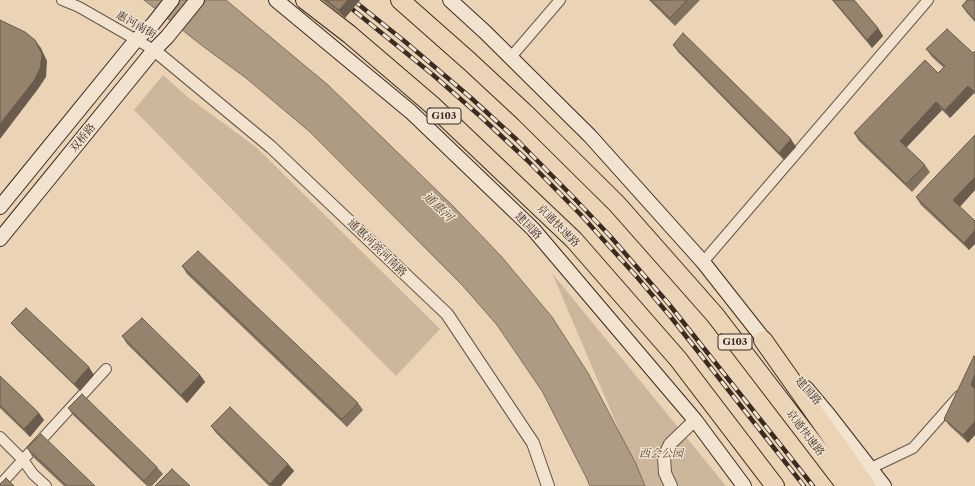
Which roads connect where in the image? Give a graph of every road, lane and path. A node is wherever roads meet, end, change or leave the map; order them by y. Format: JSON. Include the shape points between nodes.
{"nodes":[{"id":1,"x":62,"y":0,"type":"edge"},
{"id":2,"x":172,"y":0,"type":"edge"},
{"id":3,"x":197,"y":0,"type":"edge"},
{"id":4,"x":276,"y":0,"type":"edge"},
{"id":5,"x":305,"y":0,"type":"edge"},
{"id":6,"x":400,"y":0,"type":"edge"},
{"id":7,"x":450,"y":0,"type":"edge"},
{"id":8,"x":560,"y":0,"type":"edge"},
{"id":9,"x":928,"y":0,"type":"edge"},
{"id":10,"x":136,"y":40,"type":"junction"},
{"id":11,"x":154,"y":50,"type":"junction"},
{"id":12,"x":511,"y":57,"type":"junction"},
{"id":13,"x":0,"y":208,"type":"edge"},
{"id":14,"x":0,"y":239,"type":"edge"},
{"id":15,"x":703,"y":262,"type":"junction"},
{"id":16,"x":763,"y":340,"type":"junction"},
{"id":17,"x":106,"y":369,"type":"dead end"},
{"id":18,"x":961,"y":390,"type":"edge"},
{"id":19,"x":695,"y":420,"type":"junction"},
{"id":20,"x":0,"y":438,"type":"edge"},
{"id":21,"x":23,"y":460,"type":"junction"},
{"id":22,"x":871,"y":468,"type":"junction"},
{"id":23,"x":0,"y":485,"type":"edge"},
{"id":24,"x":46,"y":486,"type":"edge"},
{"id":25,"x":548,"y":486,"type":"edge"},
{"id":26,"x":671,"y":486,"type":"edge"},
{"id":27,"x":744,"y":486,"type":"edge"},
{"id":28,"x":775,"y":486,"type":"edge"},
{"id":29,"x":846,"y":486,"type":"edge"},
{"id":30,"x":866,"y":486,"type":"edge"},
{"id":31,"x":884,"y":486,"type":"edge"}],
"edges":[{"from":1,"to":10,"type":"street","name":"惠河南街"},
{"from":2,"to":10,"type":"main road","name":"双桥路"},
{"from":3,"to":11,"type":"main road","name":"双桥路"},
{"from":4,"to":19,"type":"main road","name":"建国路","via":[[411,112],[533,229]]},
{"from":5,"to":28,"type":"highway","name":"京通快速路","number":"G103","via":[[432,105],[574,240],[678,359]]},
{"from":6,"to":29,"type":"highway","name":"京通快速路","number":"G103","via":[[525,113],[617,204],[715,315]]},
{"from":7,"to":12,"type":"main road","name":"建国路"},
{"from":8,"to":12,"type":"street"},
{"from":9,"to":15,"type":"street"},
{"from":10,"to":11,"type":"street","name":"惠河南街"},
{"from":10,"to":13,"type":"main road","name":"双桥路"},
{"from":11,"to":14,"type":"main road","name":"双桥路"},
{"from":11,"to":25,"type":"street","name":"通惠河滨河南路","via":[[271,147],[447,314],[533,443]]},
{"from":12,"to":15,"type":"main road","name":"建国路","via":[[590,136]]},
{"from":15,"to":16,"type":"main road","name":"建国路"},
{"from":16,"to":22,"type":"main road","name":"建国路"},
{"from":16,"to":30,"type":"highway"},
{"from":17,"to":21,"type":"street"},
{"from":18,"to":22,"type":"street","via":[[959,397],[913,448]]},
{"from":19,"to":26,"type":"street","via":[[670,444],[664,457],[665,473]]},
{"from":19,"to":27,"type":"main road","name":"建国路"},
{"from":20,"to":21,"type":"street"},
{"from":21,"to":23,"type":"street"},
{"from":21,"to":24,"type":"street"},
{"from":22,"to":31,"type":"main road","name":"建国路"}]}
